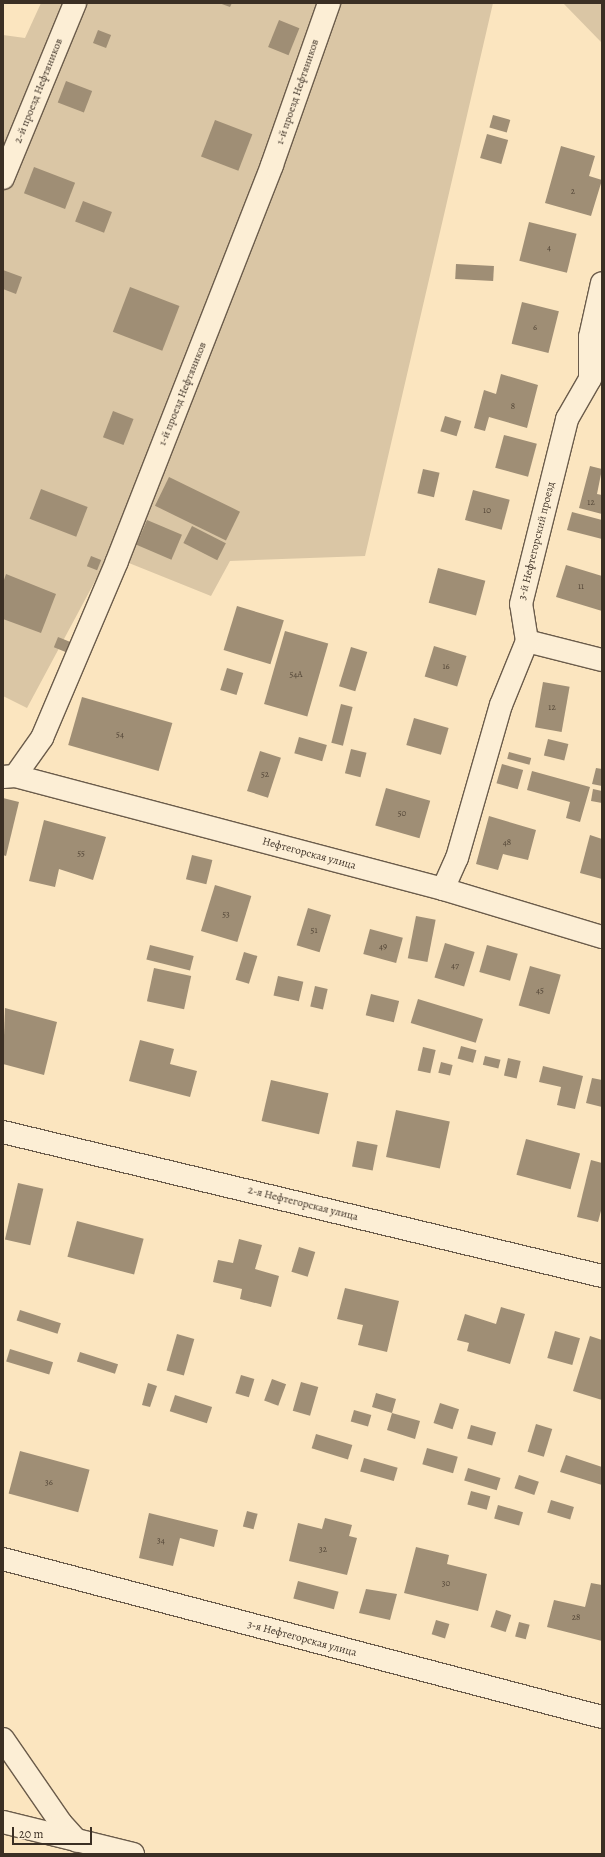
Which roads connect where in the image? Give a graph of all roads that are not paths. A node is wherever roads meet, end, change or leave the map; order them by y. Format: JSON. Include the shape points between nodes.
{"nodes":[{"id":1,"x":75,"y":3,"type":"edge"},
{"id":2,"x":327,"y":4,"type":"edge"},
{"id":3,"x":3,"y":178,"type":"edge"},
{"id":4,"x":602,"y":283,"type":"edge"},
{"id":5,"x":596,"y":380,"type":"edge"},
{"id":6,"x":527,"y":641,"type":"junction"},
{"id":7,"x":602,"y":660,"type":"edge"},
{"id":8,"x":9,"y":776,"type":"edge"},
{"id":9,"x":443,"y":889,"type":"junction"},
{"id":10,"x":602,"y":937,"type":"edge"},
{"id":11,"x":4,"y":1133,"type":"edge"},
{"id":12,"x":602,"y":1276,"type":"edge"},
{"id":13,"x":3,"y":1559,"type":"edge"},
{"id":14,"x":602,"y":1717,"type":"edge"},
{"id":15,"x":3,"y":1739,"type":"edge"},
{"id":16,"x":3,"y":1822,"type":"edge"},
{"id":17,"x":77,"y":1841,"type":"junction"},
{"id":18,"x":133,"y":1854,"type":"edge"}],
"edges":[{"from":1,"to":3,"type":"street","name":"2-й проезд Нефтяников"},
{"from":2,"to":8,"type":"street","name":"1-й проезд Нефтяников","via":[[272,165],[117,561],[42,738]]},
{"from":4,"to":5,"type":"street","name":"3-й Нефтегорский проезд","via":[[590,337]]},
{"from":5,"to":6,"type":"street","name":"3-й Нефтегорский проезд","via":[[567,419],[521,604]]},
{"from":6,"to":7,"type":"street"},
{"from":6,"to":9,"type":"street","via":[[501,705],[456,858]]},
{"from":8,"to":9,"type":"street","name":"Нефтегорская улица"},
{"from":9,"to":10,"type":"street","name":"Нефтегорская улица"},
{"from":11,"to":12,"type":"street","name":"2-я Нефтегорская улица"},
{"from":13,"to":14,"type":"street","name":"3-я Нефтегорская улица"},
{"from":15,"to":17,"type":"street","via":[[61,1823]]},
{"from":16,"to":17,"type":"street"},
{"from":17,"to":18,"type":"street"}]}
